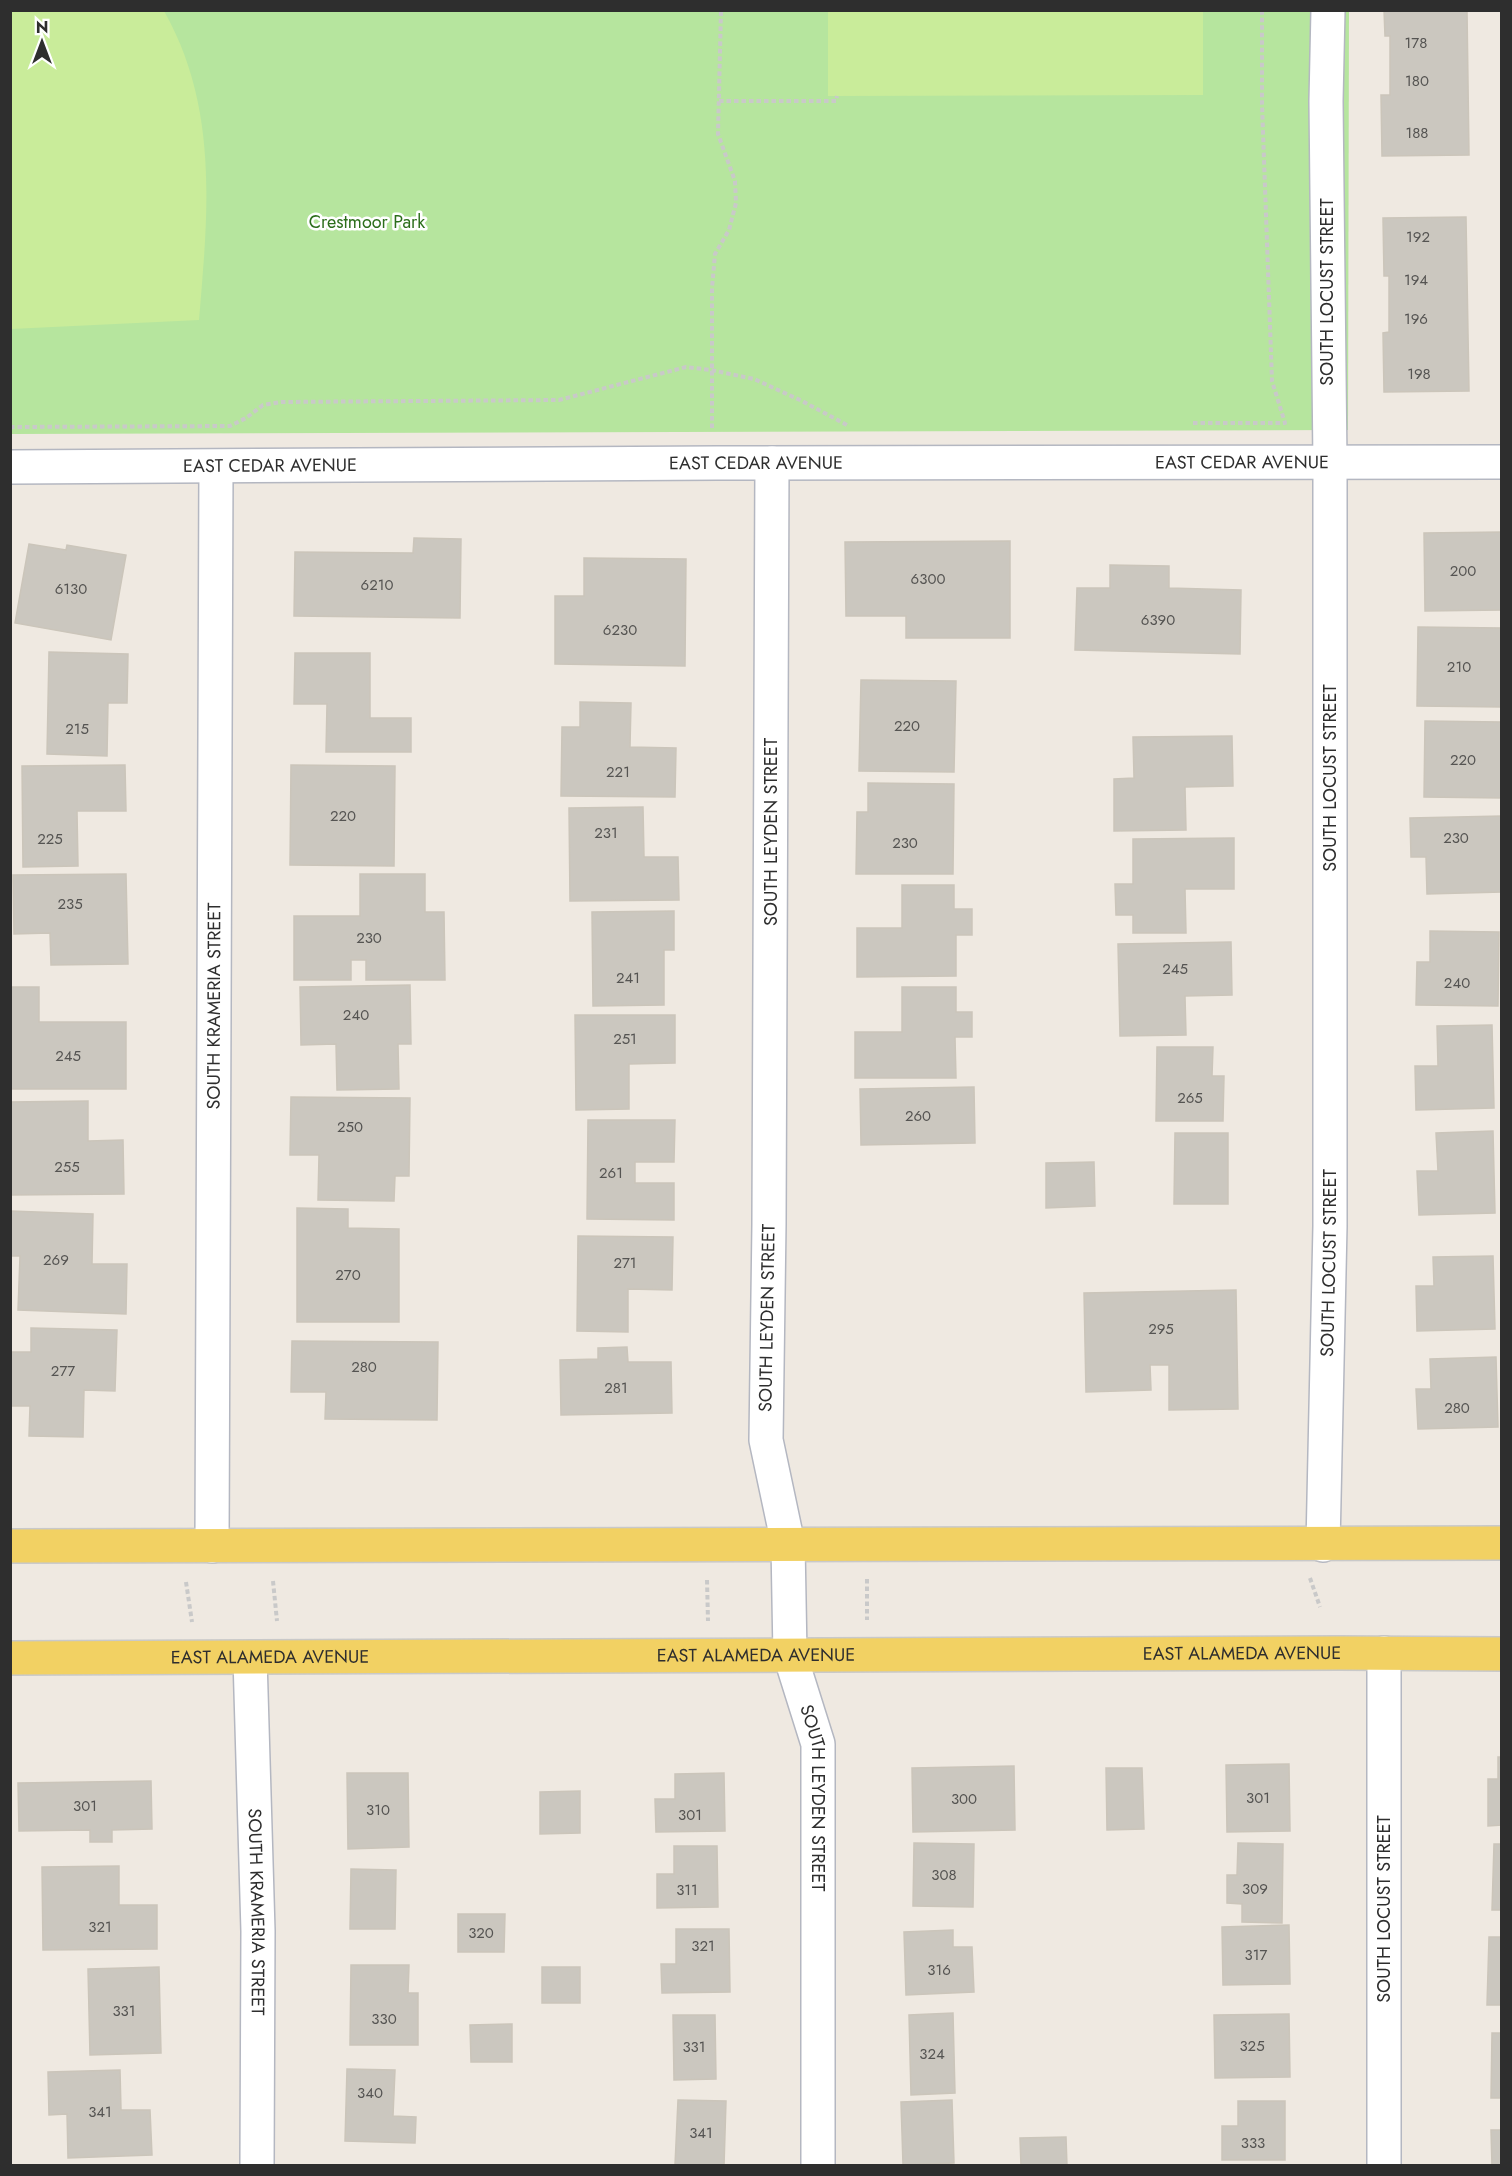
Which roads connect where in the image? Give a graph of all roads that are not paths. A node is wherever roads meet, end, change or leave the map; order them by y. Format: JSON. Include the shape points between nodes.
{"nodes":[{"id":1,"x":1328,"y":10,"type":"edge"},
{"id":2,"x":1502,"y":462,"type":"edge"},
{"id":3,"x":1330,"y":463,"type":"junction"},
{"id":4,"x":772,"y":464,"type":"junction"},
{"id":5,"x":10,"y":467,"type":"edge"},
{"id":6,"x":216,"y":467,"type":"junction"},
{"id":7,"x":1502,"y":1543,"type":"edge"},
{"id":8,"x":788,"y":1544,"type":"junction"},
{"id":9,"x":10,"y":1546,"type":"edge"},
{"id":10,"x":212,"y":1546,"type":"junction"},
{"id":11,"x":1315,"y":1557,"type":"junction"},
{"id":12,"x":1384,"y":1653,"type":"junction"},
{"id":13,"x":1502,"y":1654,"type":"edge"},
{"id":14,"x":790,"y":1655,"type":"junction"},
{"id":15,"x":10,"y":1658,"type":"edge"},
{"id":16,"x":250,"y":1658,"type":"junction"},
{"id":17,"x":257,"y":2166,"type":"edge"},
{"id":18,"x":818,"y":2166,"type":"edge"},
{"id":19,"x":1384,"y":2166,"type":"edge"}],
"edges":[{"from":1,"to":3,"type":"street","name":"SOUTH LOCUST STREET"},
{"from":2,"to":3,"type":"street","name":"EAST CEDAR AVENUE"},
{"from":3,"to":4,"type":"street","name":"EAST CEDAR AVENUE"},
{"from":3,"to":11,"type":"street","name":"SOUTH LOCUST STREET","via":[[1330,1226]]},
{"from":4,"to":6,"type":"street","name":"EAST CEDAR AVENUE"},
{"from":4,"to":8,"type":"street","name":"SOUTH LEYDEN STREET","via":[[766,1440]]},
{"from":5,"to":6,"type":"street","name":"EAST CEDAR AVENUE"},
{"from":6,"to":10,"type":"street","name":"SOUTH KRAMERIA STREET"},
{"from":7,"to":11,"type":"main road"},
{"from":8,"to":10,"type":"main road"},
{"from":8,"to":11,"type":"main road"},
{"from":8,"to":14,"type":"street","name":"SOUTH LEYDEN STREET"},
{"from":9,"to":10,"type":"main road"},
{"from":12,"to":13,"type":"main road","name":"EAST ALAMEDA AVENUE"},
{"from":12,"to":14,"type":"main road","name":"EAST ALAMEDA AVENUE"},
{"from":12,"to":19,"type":"street","name":"SOUTH LOCUST STREET"},
{"from":14,"to":16,"type":"main road","name":"EAST ALAMEDA AVENUE"},
{"from":14,"to":18,"type":"street","name":"SOUTH LEYDEN STREET","via":[[818,1744]]},
{"from":15,"to":16,"type":"main road","name":"EAST ALAMEDA AVENUE"},
{"from":16,"to":17,"type":"street","name":"SOUTH KRAMERIA STREET","via":[[258,1931]]}]}
